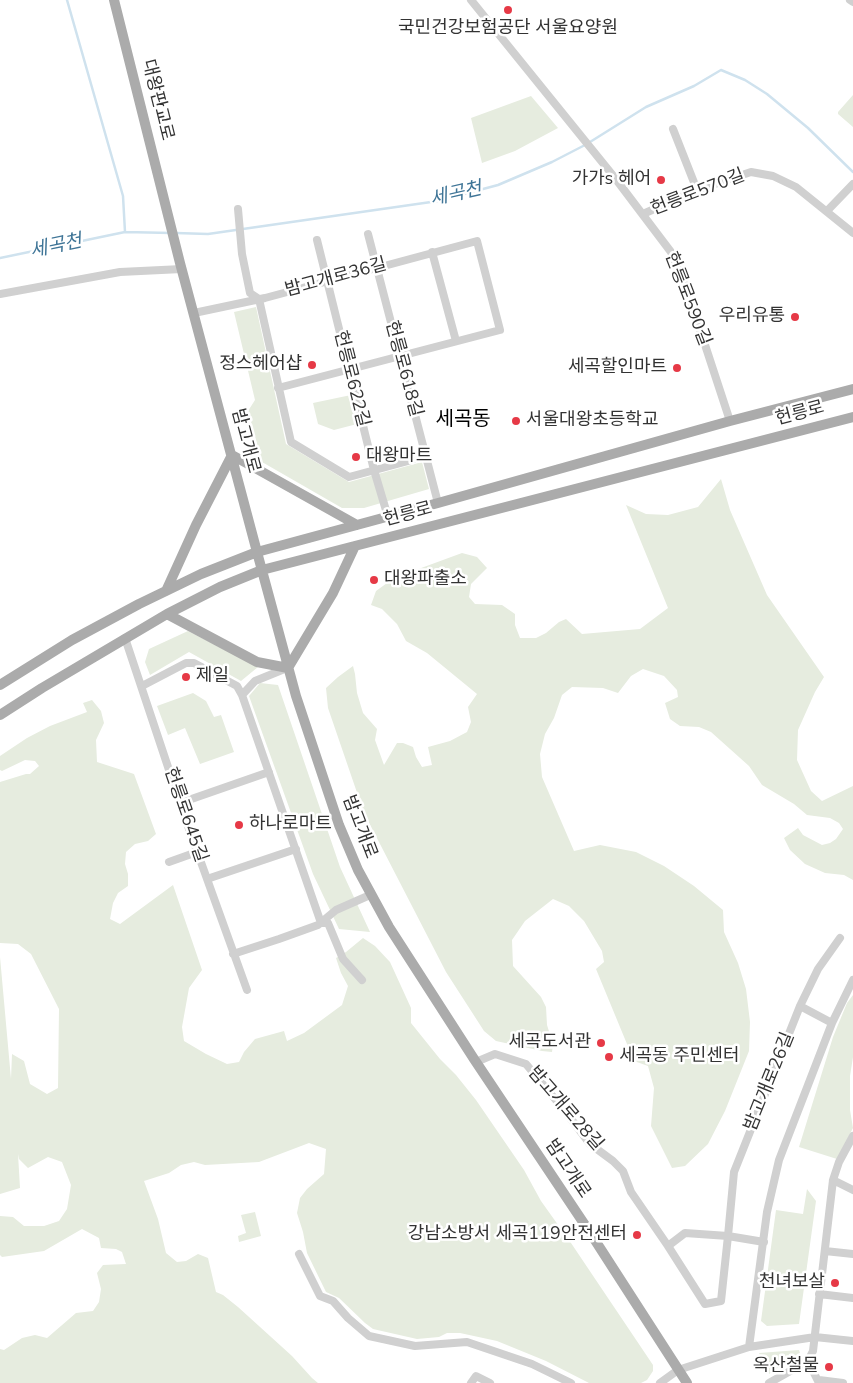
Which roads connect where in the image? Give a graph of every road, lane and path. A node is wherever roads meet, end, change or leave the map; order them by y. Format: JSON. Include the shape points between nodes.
{"nodes":[{"id":1,"x":114,"y":0,"type":"edge"},
{"id":2,"x":471,"y":0,"type":"edge"},
{"id":3,"x":673,"y":129,"type":"dead end"},
{"id":4,"x":853,"y":184,"type":"edge"},
{"id":5,"x":697,"y":190,"type":"junction"},
{"id":6,"x":168,"y":208,"type":"joint"},
{"id":7,"x":238,"y":209,"type":"dead end"},
{"id":8,"x":827,"y":211,"type":"junction"},
{"id":9,"x":643,"y":214,"type":"junction"},
{"id":10,"x":853,"y":233,"type":"edge"},
{"id":11,"x":368,"y":234,"type":"dead end"},
{"id":12,"x":317,"y":240,"type":"dead end"},
{"id":13,"x":432,"y":252,"type":"junction"},
{"id":14,"x":181,"y":266,"type":"junction"},
{"id":15,"x":376,"y":267,"type":"junction"},
{"id":16,"x":327,"y":281,"type":"junction"},
{"id":17,"x":0,"y":294,"type":"edge"},
{"id":18,"x":259,"y":299,"type":"junction"},
{"id":19,"x":194,"y":313,"type":"junction"},
{"id":20,"x":456,"y":342,"type":"junction"},
{"id":21,"x":399,"y":356,"type":"junction"},
{"id":22,"x":348,"y":368,"type":"junction"},
{"id":23,"x":278,"y":388,"type":"junction"},
{"id":24,"x":853,"y":389,"type":"edge"},
{"id":25,"x":853,"y":417,"type":"edge"},
{"id":26,"x":730,"y":420,"type":"junction"},
{"id":27,"x":232,"y":455,"type":"junction"},
{"id":28,"x":412,"y":460,"type":"dead end"},
{"id":29,"x":374,"y":470,"type":"junction"},
{"id":30,"x":438,"y":504,"type":"junction"},
{"id":31,"x":388,"y":517,"type":"junction"},
{"id":32,"x":357,"y":524,"type":"junction"},
{"id":33,"x":355,"y":546,"type":"junction"},
{"id":34,"x":257,"y":552,"type":"junction"},
{"id":35,"x":262,"y":570,"type":"junction"},
{"id":36,"x":166,"y":591,"type":"junction"},
{"id":37,"x":167,"y":614,"type":"junction"},
{"id":38,"x":125,"y":638,"type":"junction"},
{"id":39,"x":288,"y":668,"type":"junction"},
{"id":40,"x":0,"y":684,"type":"edge"},
{"id":41,"x":142,"y":686,"type":"junction"},
{"id":42,"x":242,"y":695,"type":"junction"},
{"id":43,"x":0,"y":714,"type":"edge"},
{"id":44,"x":269,"y":772,"type":"junction"},
{"id":45,"x":180,"y":803,"type":"junction"},
{"id":46,"x":296,"y":849,"type":"junction"},
{"id":47,"x":197,"y":852,"type":"junction"},
{"id":48,"x":169,"y":862,"type":"dead end"},
{"id":49,"x":207,"y":879,"type":"junction"},
{"id":50,"x":370,"y":895,"type":"junction"},
{"id":51,"x":321,"y":922,"type":"junction"},
{"id":52,"x":840,"y":938,"type":"dead end"},
{"id":53,"x":233,"y":954,"type":"junction"},
{"id":54,"x":362,"y":980,"type":"dead end"},
{"id":55,"x":853,"y":980,"type":"edge"},
{"id":56,"x":247,"y":990,"type":"dead end"},
{"id":57,"x":800,"y":1006,"type":"junction"},
{"id":58,"x":832,"y":1023,"type":"junction"},
{"id":59,"x":476,"y":1062,"type":"junction"},
{"id":60,"x":853,"y":1137,"type":"edge"},
{"id":61,"x":833,"y":1180,"type":"junction"},
{"id":62,"x":853,"y":1190,"type":"edge"},
{"id":63,"x":728,"y":1236,"type":"junction"},
{"id":64,"x":764,"y":1242,"type":"junction"},
{"id":65,"x":668,"y":1246,"type":"junction"},
{"id":66,"x":825,"y":1251,"type":"junction"},
{"id":67,"x":299,"y":1254,"type":"dead end"},
{"id":68,"x":853,"y":1254,"type":"edge"},
{"id":69,"x":819,"y":1294,"type":"junction"},
{"id":70,"x":853,"y":1298,"type":"edge"},
{"id":71,"x":814,"y":1337,"type":"junction"},
{"id":72,"x":853,"y":1341,"type":"edge"},
{"id":73,"x":748,"y":1347,"type":"junction"},
{"id":74,"x":808,"y":1361,"type":"junction"},
{"id":75,"x":678,"y":1370,"type":"junction"},
{"id":76,"x":819,"y":1382,"type":"edge"},
{"id":77,"x":471,"y":1383,"type":"edge"},
{"id":78,"x":490,"y":1383,"type":"edge"},
{"id":79,"x":571,"y":1383,"type":"edge"},
{"id":80,"x":660,"y":1383,"type":"edge"},
{"id":81,"x":687,"y":1383,"type":"edge"},
{"id":82,"x":769,"y":1383,"type":"edge"},
{"id":83,"x":843,"y":1383,"type":"edge"}],
"edges":[{"from":1,"to":6,"type":"main road","name":"대왕판교로"},
{"from":2,"to":9,"type":"street","name":"헌릉로590길"},
{"from":3,"to":5,"type":"street"},
{"from":4,"to":8,"type":"street"},
{"from":5,"to":8,"type":"street","name":"헌릉로570길","via":[[751,172],[774,176],[796,187]]},
{"from":5,"to":9,"type":"street","name":"헌릉로570길"},
{"from":6,"to":14,"type":"main road","name":"밤고개로"},
{"from":7,"to":18,"type":"street","via":[[250,294]]},
{"from":8,"to":10,"type":"street","name":"헌릉로570길"},
{"from":9,"to":26,"type":"street","name":"헌릉로590길","via":[[675,261]]},
{"from":11,"to":15,"type":"street","name":"헌릉로618길"},
{"from":12,"to":16,"type":"street","name":"헌릉로622길"},
{"from":13,"to":15,"type":"street","name":"밤고개로36길"},
{"from":13,"to":20,"type":"street"},
{"from":13,"to":20,"type":"street","name":"밤고개로36길","via":[[477,241],[500,330]]},
{"from":14,"to":17,"type":"street","via":[[120,272]]},
{"from":14,"to":19,"type":"main road","name":"밤고개로"},
{"from":15,"to":16,"type":"street","name":"밤고개로36길"},
{"from":15,"to":21,"type":"street","name":"헌릉로618길"},
{"from":16,"to":18,"type":"street","name":"밤고개로36길"},
{"from":16,"to":22,"type":"street","name":"헌릉로622길"},
{"from":18,"to":19,"type":"street","name":"밤고개로36길"},
{"from":18,"to":23,"type":"street"},
{"from":19,"to":27,"type":"main road","name":"밤고개로"},
{"from":20,"to":21,"type":"street"},
{"from":21,"to":22,"type":"street"},
{"from":21,"to":30,"type":"street","name":"헌릉로618길"},
{"from":22,"to":23,"type":"street"},
{"from":22,"to":29,"type":"street","name":"헌릉로622길"},
{"from":23,"to":29,"type":"street","via":[[291,442],[350,477]]},
{"from":24,"to":26,"type":"main road","name":"헌릉로"},
{"from":25,"to":33,"type":"main road","name":"헌릉로"},
{"from":26,"to":30,"type":"main road","name":"헌릉로"},
{"from":27,"to":32,"type":"main road"},
{"from":27,"to":34,"type":"main road","name":"밤고개로"},
{"from":27,"to":36,"type":"main road"},
{"from":28,"to":29,"type":"street"},
{"from":29,"to":31,"type":"street","name":"헌릉로622길"},
{"from":30,"to":31,"type":"main road","name":"헌릉로"},
{"from":31,"to":32,"type":"main road","name":"헌릉로"},
{"from":32,"to":34,"type":"main road","name":"헌릉로"},
{"from":33,"to":35,"type":"main road","name":"헌릉로"},
{"from":33,"to":39,"type":"main road","via":[[333,593]]},
{"from":34,"to":35,"type":"main road","name":"밤고개로"},
{"from":34,"to":36,"type":"main road","name":"헌릉로"},
{"from":35,"to":37,"type":"main road","name":"헌릉로"},
{"from":35,"to":39,"type":"main road","name":"밤고개로"},
{"from":36,"to":40,"type":"main road","name":"헌릉로","via":[[72,640]]},
{"from":37,"to":38,"type":"main road","name":"헌릉로"},
{"from":37,"to":39,"type":"main road","via":[[257,662]]},
{"from":38,"to":41,"type":"street","name":"헌릉로645길"},
{"from":38,"to":43,"type":"main road","name":"헌릉로"},
{"from":39,"to":42,"type":"street","via":[[255,681]]},
{"from":39,"to":50,"type":"main road","name":"밤고개로","via":[[339,825]]},
{"from":41,"to":42,"type":"street","via":[[186,663],[194,663],[237,686]]},
{"from":41,"to":45,"type":"street","name":"헌릉로645길"},
{"from":42,"to":44,"type":"street"},
{"from":44,"to":45,"type":"street"},
{"from":44,"to":46,"type":"street"},
{"from":45,"to":47,"type":"street","name":"헌릉로645길"},
{"from":46,"to":49,"type":"street"},
{"from":46,"to":51,"type":"street"},
{"from":47,"to":48,"type":"street"},
{"from":47,"to":49,"type":"street","name":"헌릉로645길"},
{"from":49,"to":53,"type":"street","name":"헌릉로645길"},
{"from":50,"to":51,"type":"street","via":[[336,910]]},
{"from":50,"to":59,"type":"main road","name":"밤고개로"},
{"from":51,"to":53,"type":"street"},
{"from":51,"to":54,"type":"street","via":[[328,923],[343,959]]},
{"from":52,"to":57,"type":"street","name":"밤고개로26길","via":[[818,969]]},
{"from":53,"to":56,"type":"street","name":"헌릉로645길"},
{"from":55,"to":58,"type":"street","name":"밤고개로26길"},
{"from":57,"to":58,"type":"street"},
{"from":57,"to":63,"type":"street","name":"밤고개로26길","via":[[734,1172]]},
{"from":58,"to":64,"type":"street","name":"밤고개로26길","via":[[779,1160]]},
{"from":59,"to":65,"type":"street","name":"밤고개로28길","via":[[495,1054],[526,1064],[590,1144],[623,1171],[632,1192]]},
{"from":59,"to":75,"type":"main road","name":"밤고개로"},
{"from":60,"to":61,"type":"street","via":[[838,1162]]},
{"from":61,"to":62,"type":"street"},
{"from":61,"to":66,"type":"street"},
{"from":63,"to":64,"type":"street"},
{"from":63,"to":65,"type":"street","via":[[685,1234]]},
{"from":63,"to":65,"type":"street","name":"밤고개로26길","via":[[721,1301],[705,1304]]},
{"from":64,"to":73,"type":"street","name":"밤고개로26길"},
{"from":66,"to":68,"type":"street"},
{"from":66,"to":69,"type":"street"},
{"from":67,"to":79,"type":"street","via":[[320,1296],[333,1301],[368,1336],[415,1346],[467,1342],[532,1364]]},
{"from":69,"to":70,"type":"street"},
{"from":69,"to":71,"type":"street"},
{"from":71,"to":72,"type":"street"},
{"from":71,"to":73,"type":"street"},
{"from":71,"to":74,"type":"street"},
{"from":73,"to":75,"type":"street"},
{"from":74,"to":76,"type":"street"},
{"from":74,"to":82,"type":"street"},
{"from":75,"to":80,"type":"street"},
{"from":75,"to":81,"type":"main road","name":"밤고개로"},
{"from":76,"to":83,"type":"street"},
{"from":77,"to":78,"type":"street","via":[[476,1376]]}]}
